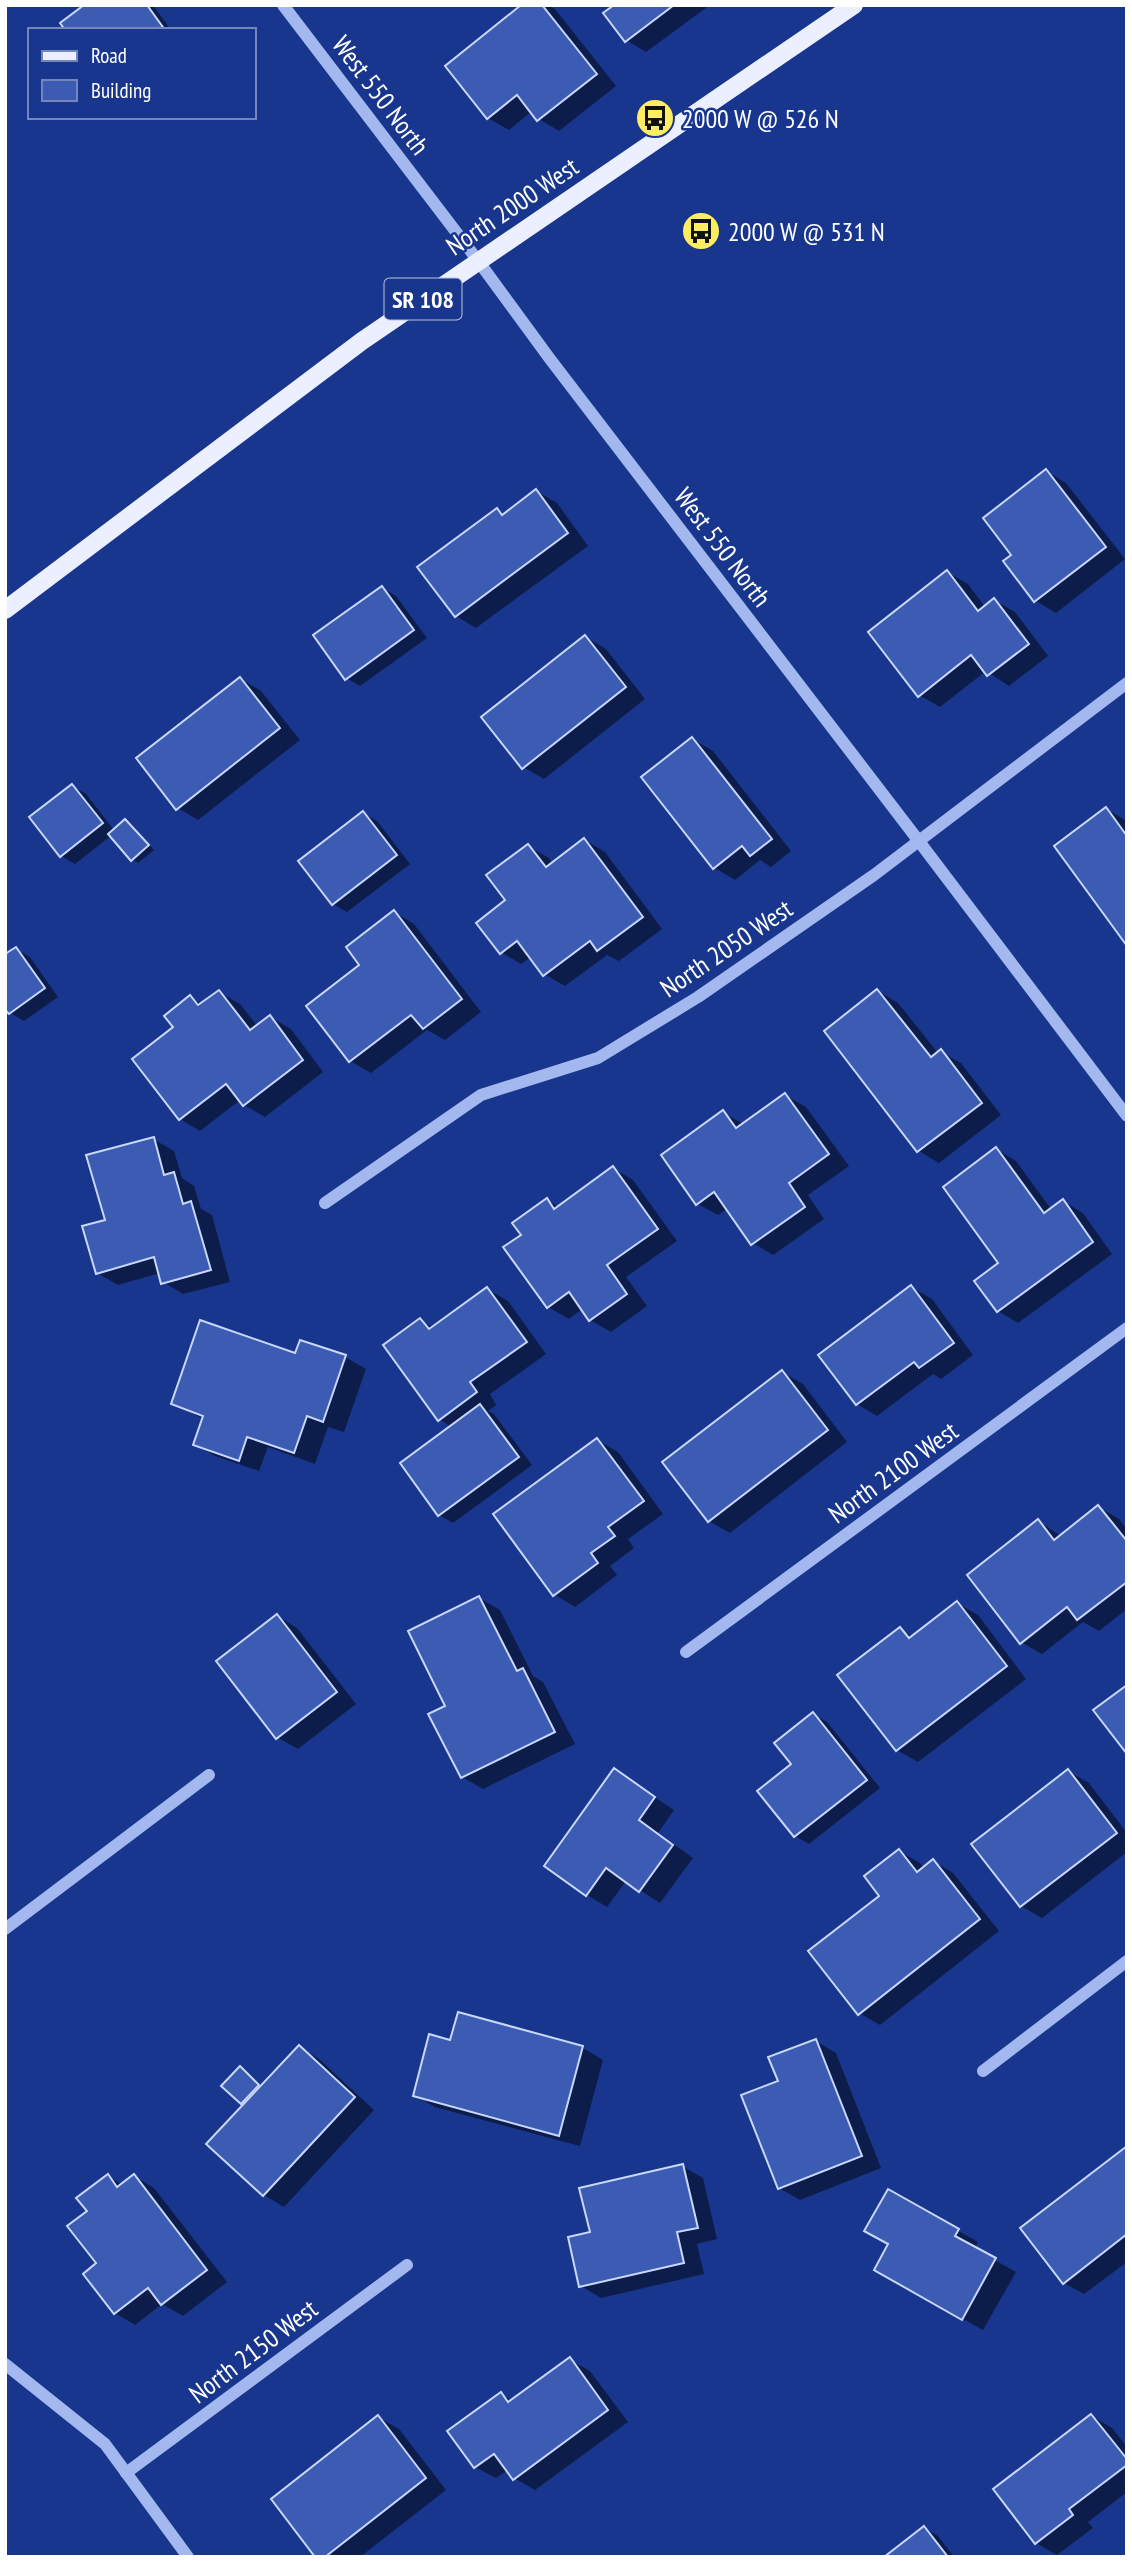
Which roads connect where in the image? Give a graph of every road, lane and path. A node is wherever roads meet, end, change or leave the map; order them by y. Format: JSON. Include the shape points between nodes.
{"nodes":[{"id":1,"x":284,"y":5,"type":"edge"},
{"id":2,"x":854,"y":5,"type":"edge"},
{"id":3,"x":479,"y":262,"type":"junction"},
{"id":4,"x":5,"y":611,"type":"edge"},
{"id":5,"x":1127,"y":683,"type":"edge"},
{"id":6,"x":918,"y":840,"type":"junction"},
{"id":7,"x":1127,"y":1116,"type":"edge"},
{"id":8,"x":325,"y":1203,"type":"dead end"},
{"id":9,"x":1127,"y":1328,"type":"edge"},
{"id":10,"x":685,"y":1652,"type":"dead end"},
{"id":11,"x":209,"y":1775,"type":"dead end"},
{"id":12,"x":5,"y":1928,"type":"edge"},
{"id":13,"x":1127,"y":1961,"type":"edge"},
{"id":14,"x":982,"y":2071,"type":"dead end"},
{"id":15,"x":407,"y":2265,"type":"dead end"},
{"id":16,"x":5,"y":2364,"type":"edge"},
{"id":17,"x":126,"y":2473,"type":"junction"},
{"id":18,"x":188,"y":2557,"type":"edge"}],
"edges":[{"from":1,"to":3,"type":"street","name":"West 550 North"},
{"from":2,"to":3,"type":"main road","name":"North 2000 West","number":"SR 108"},
{"from":3,"to":4,"type":"main road","name":"North 2000 West","number":"SR 108","via":[[362,341]]},
{"from":3,"to":6,"type":"street","name":"West 550 North"},
{"from":5,"to":6,"type":"street","name":"North 2050 West"},
{"from":6,"to":7,"type":"street","name":"West 550 North"},
{"from":6,"to":8,"type":"street","name":"North 2050 West","via":[[698,996],[598,1058],[481,1095]]},
{"from":9,"to":10,"type":"street","name":"North 2100 West"},
{"from":11,"to":12,"type":"street"},
{"from":13,"to":14,"type":"street"},
{"from":15,"to":17,"type":"street","name":"North 2150 West"},
{"from":16,"to":17,"type":"street","via":[[105,2444]]},
{"from":17,"to":18,"type":"street"}]}
